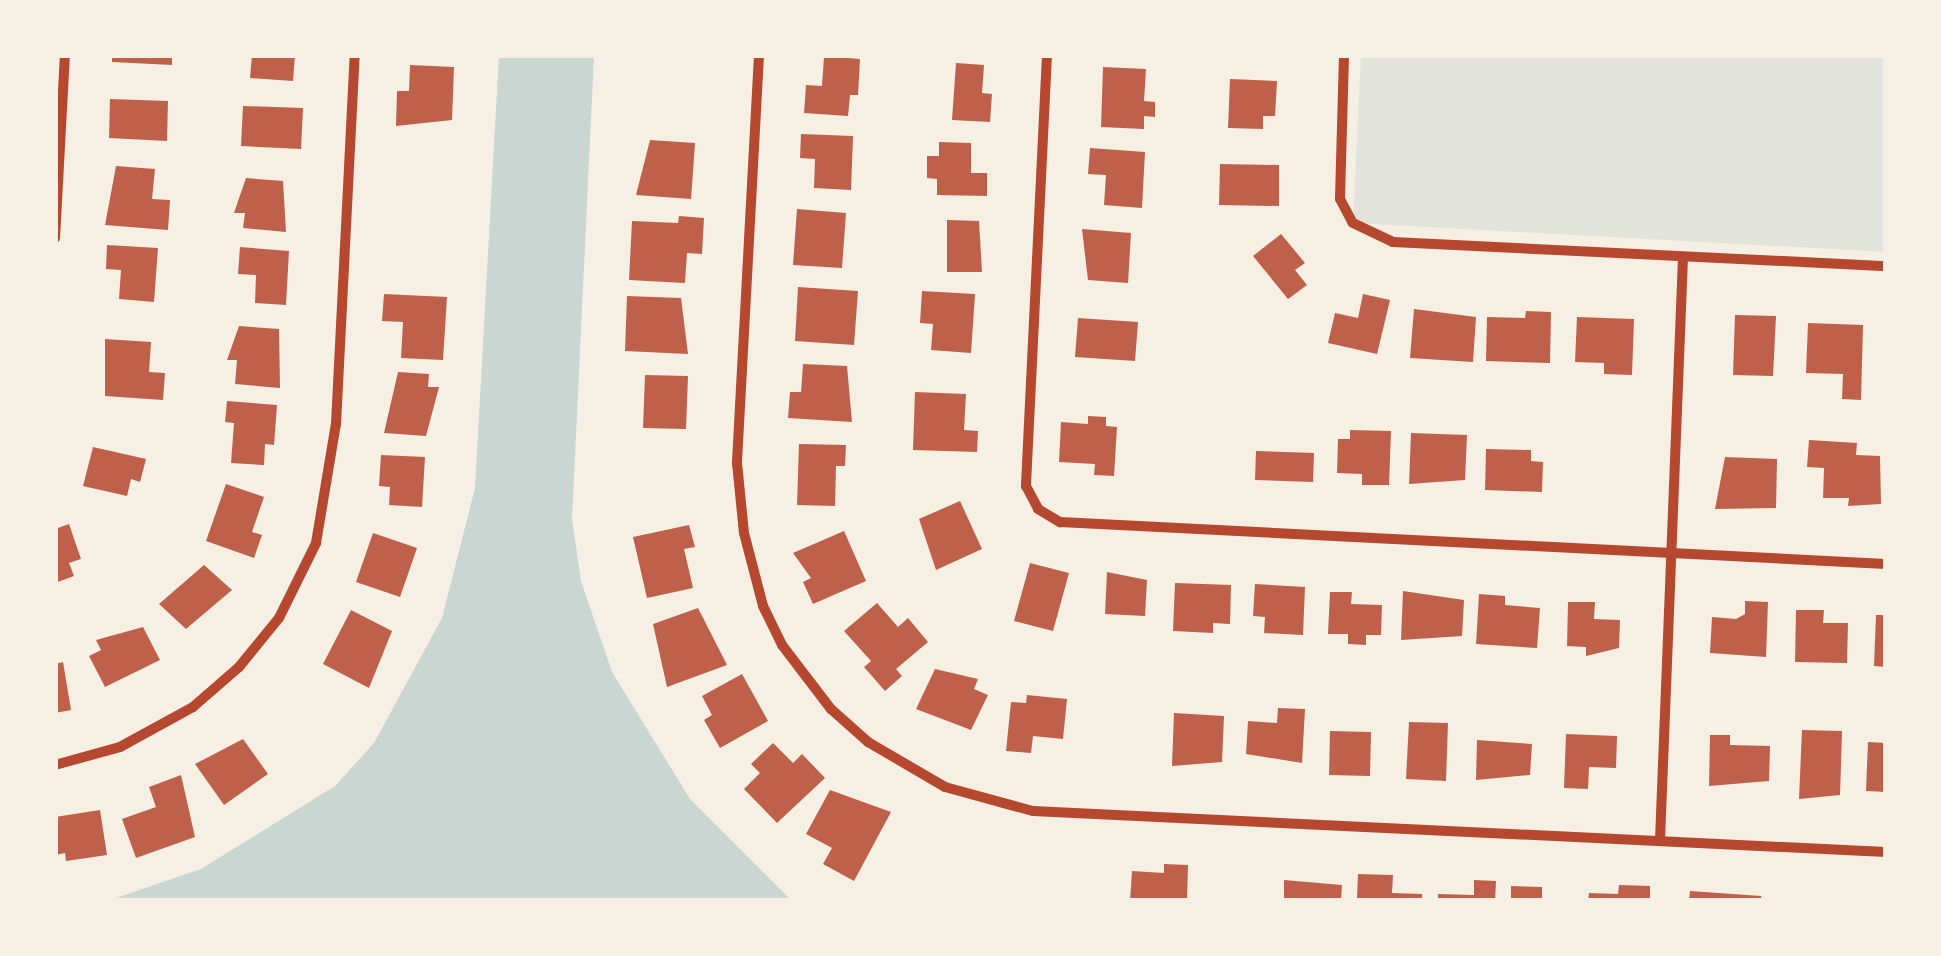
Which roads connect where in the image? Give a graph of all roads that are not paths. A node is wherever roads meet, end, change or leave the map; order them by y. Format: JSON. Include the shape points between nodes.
{"nodes":[{"id":1,"x":66,"y":55,"type":"edge"},
{"id":2,"x":355,"y":55,"type":"edge"},
{"id":3,"x":759,"y":55,"type":"edge"},
{"id":4,"x":1046,"y":55,"type":"edge"},
{"id":5,"x":1344,"y":55,"type":"edge"},
{"id":6,"x":56,"y":196,"type":"edge"},
{"id":7,"x":55,"y":238,"type":"edge"},
{"id":8,"x":1683,"y":258,"type":"junction"},
{"id":9,"x":1886,"y":266,"type":"edge"},
{"id":10,"x":1671,"y":554,"type":"junction"},
{"id":11,"x":1886,"y":564,"type":"edge"},
{"id":12,"x":55,"y":765,"type":"edge"},
{"id":13,"x":1660,"y":840,"type":"junction"},
{"id":14,"x":1886,"y":852,"type":"edge"}],
"edges":[{"from":1,"to":6,"type":"street"},
{"from":2,"to":12,"type":"street","via":[[328,503],[300,582],[239,666],[158,729]]},
{"from":3,"to":13,"type":"street","via":[[739,498],[763,606],[782,645],[832,710],[868,742],[945,787],[1033,811]]},
{"from":4,"to":10,"type":"street","via":[[1026,421],[1026,486],[1038,509],[1060,522],[1094,527]]},
{"from":5,"to":8,"type":"street","via":[[1340,199],[1353,223],[1392,242]]},
{"from":6,"to":7,"type":"street"},
{"from":8,"to":9,"type":"street"},
{"from":8,"to":10,"type":"street"},
{"from":10,"to":11,"type":"street"},
{"from":10,"to":13,"type":"street"},
{"from":13,"to":14,"type":"street"}]}
